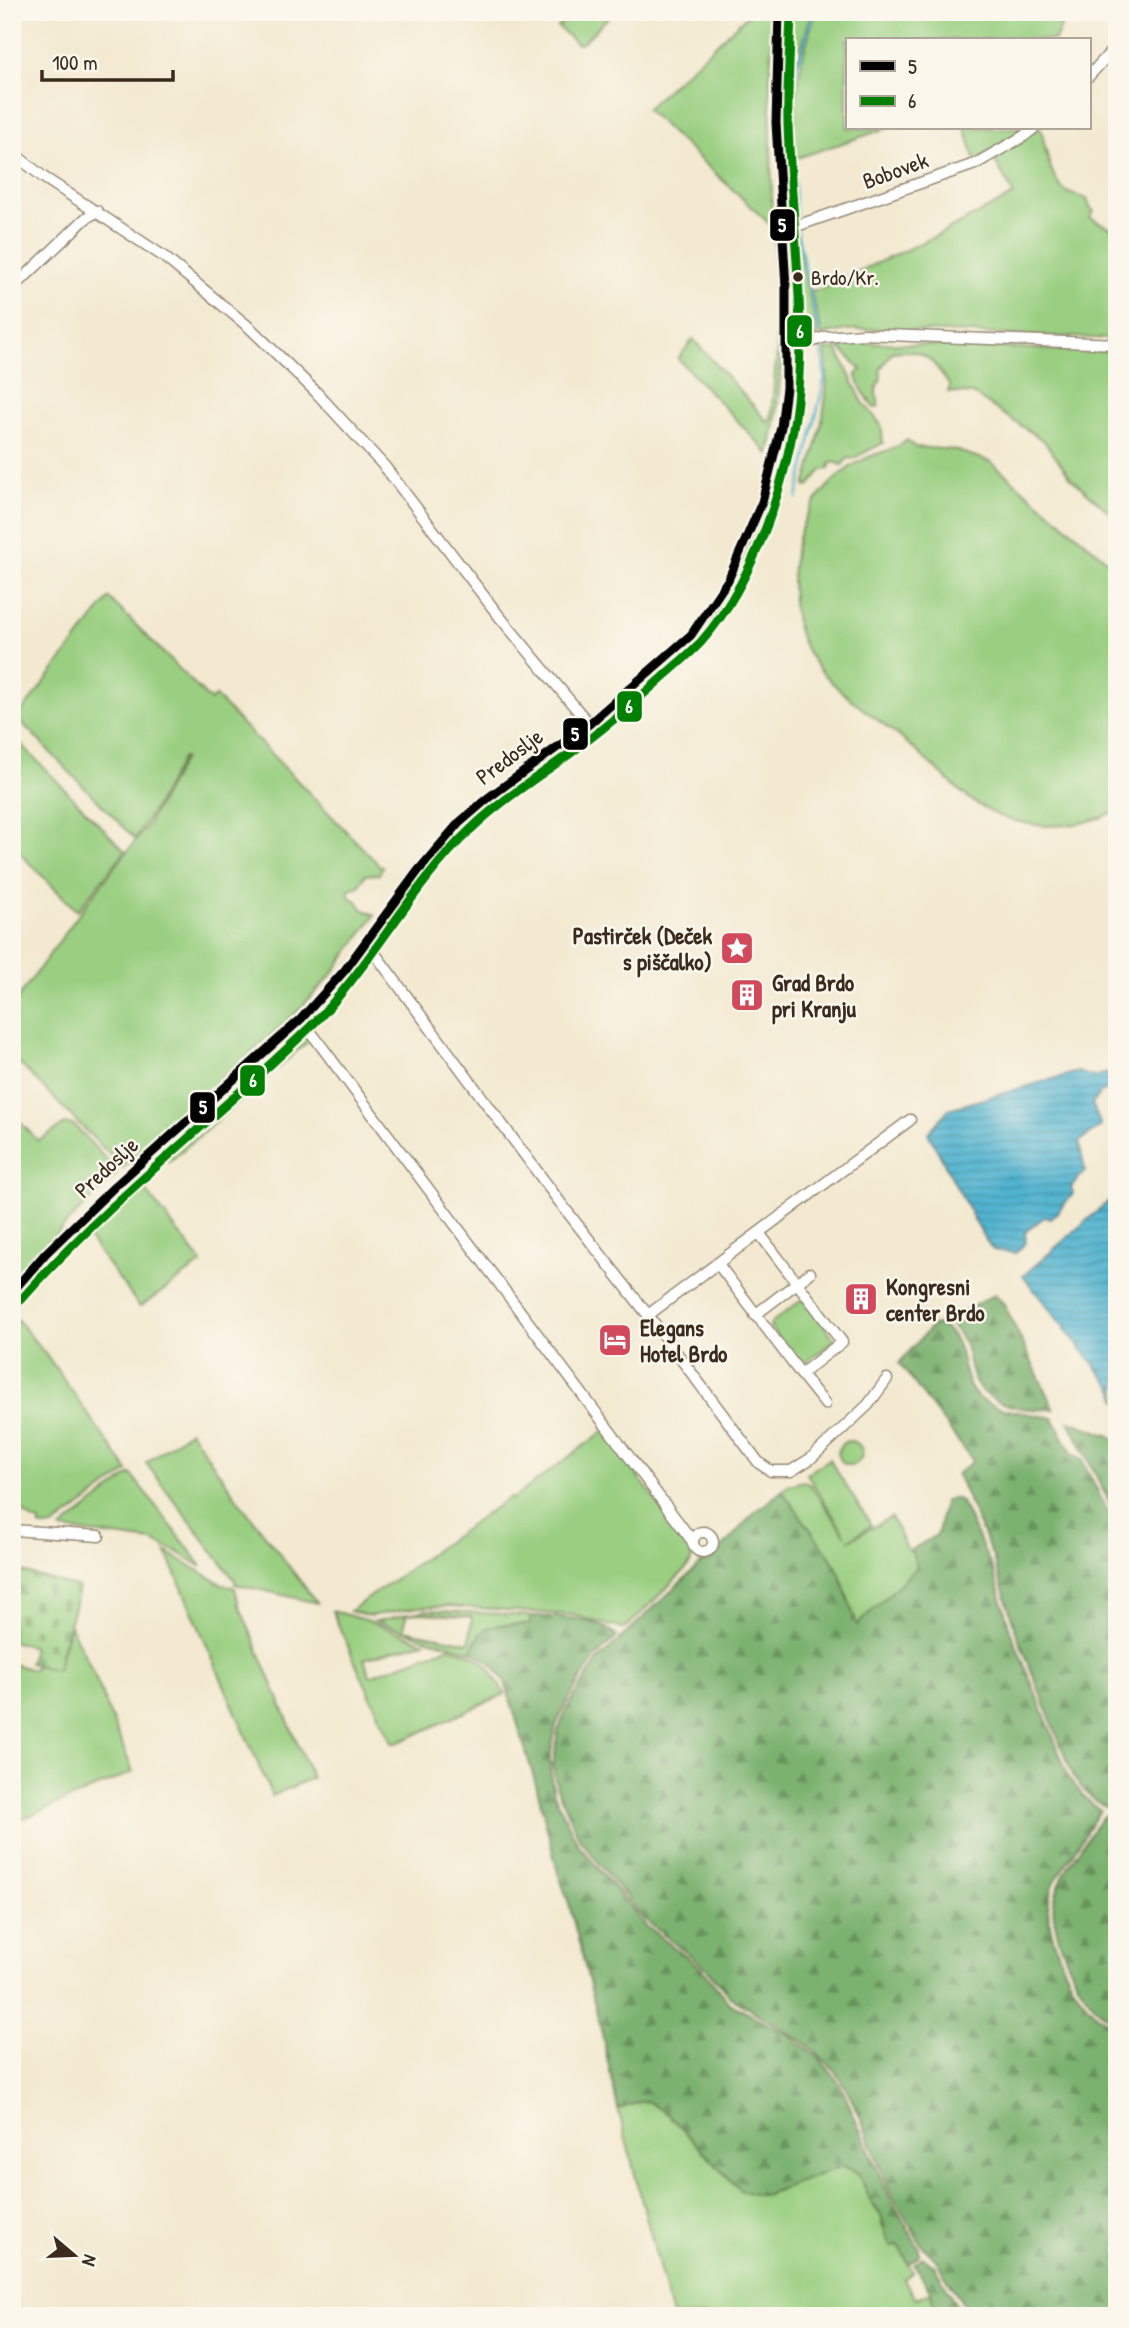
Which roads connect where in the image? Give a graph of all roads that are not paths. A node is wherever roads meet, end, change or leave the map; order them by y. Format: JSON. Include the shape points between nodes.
{"nodes":[{"id":1,"x":779,"y":12,"type":"edge"},
{"id":2,"x":1117,"y":45,"type":"edge"},
{"id":3,"x":1090,"y":75,"type":"edge"},
{"id":4,"x":1032,"y":130,"type":"edge"},
{"id":5,"x":12,"y":152,"type":"edge"},
{"id":6,"x":97,"y":211,"type":"junction"},
{"id":7,"x":792,"y":227,"type":"junction"},
{"id":8,"x":12,"y":289,"type":"edge"},
{"id":9,"x":1117,"y":344,"type":"edge"},
{"id":10,"x":787,"y":350,"type":"junction"},
{"id":11,"x":589,"y":724,"type":"junction"},
{"id":12,"x":367,"y":943,"type":"junction"},
{"id":13,"x":300,"y":1019,"type":"junction"},
{"id":14,"x":910,"y":1120,"type":"dead end"},
{"id":15,"x":759,"y":1233,"type":"junction"},
{"id":16,"x":718,"y":1264,"type":"junction"},
{"id":17,"x":810,"y":1273,"type":"dead end"},
{"id":18,"x":797,"y":1284,"type":"junction"},
{"id":19,"x":12,"y":1292,"type":"edge"},
{"id":20,"x":648,"y":1315,"type":"junction"},
{"id":21,"x":755,"y":1315,"type":"junction"},
{"id":22,"x":801,"y":1374,"type":"junction"},
{"id":23,"x":887,"y":1379,"type":"dead end"},
{"id":24,"x":825,"y":1404,"type":"dead end"},
{"id":25,"x":12,"y":1530,"type":"edge"},
{"id":26,"x":99,"y":1536,"type":"dead end"},
{"id":27,"x":695,"y":1538,"type":"dead end"}],
"edges":[{"from":1,"to":7,"type":"street","name":"Predoslje","via":[[776,123]]},
{"from":2,"to":3,"type":"street"},
{"from":4,"to":7,"type":"street","name":"Bobovek","via":[[975,164]]},
{"from":5,"to":6,"type":"street"},
{"from":6,"to":8,"type":"street"},
{"from":6,"to":11,"type":"street","via":[[163,256],[234,314],[352,429]]},
{"from":7,"to":10,"type":"street","name":"Predoslje"},
{"from":9,"to":10,"type":"street","via":[[863,334],[820,339]]},
{"from":10,"to":11,"type":"street","name":"Predoslje","via":[[783,416],[769,476],[739,559],[691,635]]},
{"from":11,"to":12,"type":"street","name":"Predoslje","via":[[459,823]]},
{"from":12,"to":13,"type":"street","name":"Predoslje"},
{"from":12,"to":20,"type":"street"},
{"from":13,"to":19,"type":"street","name":"Predoslje","via":[[114,1187]]},
{"from":13,"to":27,"type":"street","via":[[677,1522]]},
{"from":14,"to":15,"type":"street"},
{"from":15,"to":16,"type":"street"},
{"from":15,"to":18,"type":"street"},
{"from":16,"to":20,"type":"street"},
{"from":16,"to":21,"type":"street"},
{"from":17,"to":18,"type":"street"},
{"from":18,"to":21,"type":"street"},
{"from":18,"to":22,"type":"street","via":[[842,1342]]},
{"from":20,"to":23,"type":"street","via":[[759,1463],[771,1471],[791,1471],[810,1459],[868,1405]]},
{"from":21,"to":22,"type":"street"},
{"from":22,"to":24,"type":"street"},
{"from":25,"to":26,"type":"street"}]}
